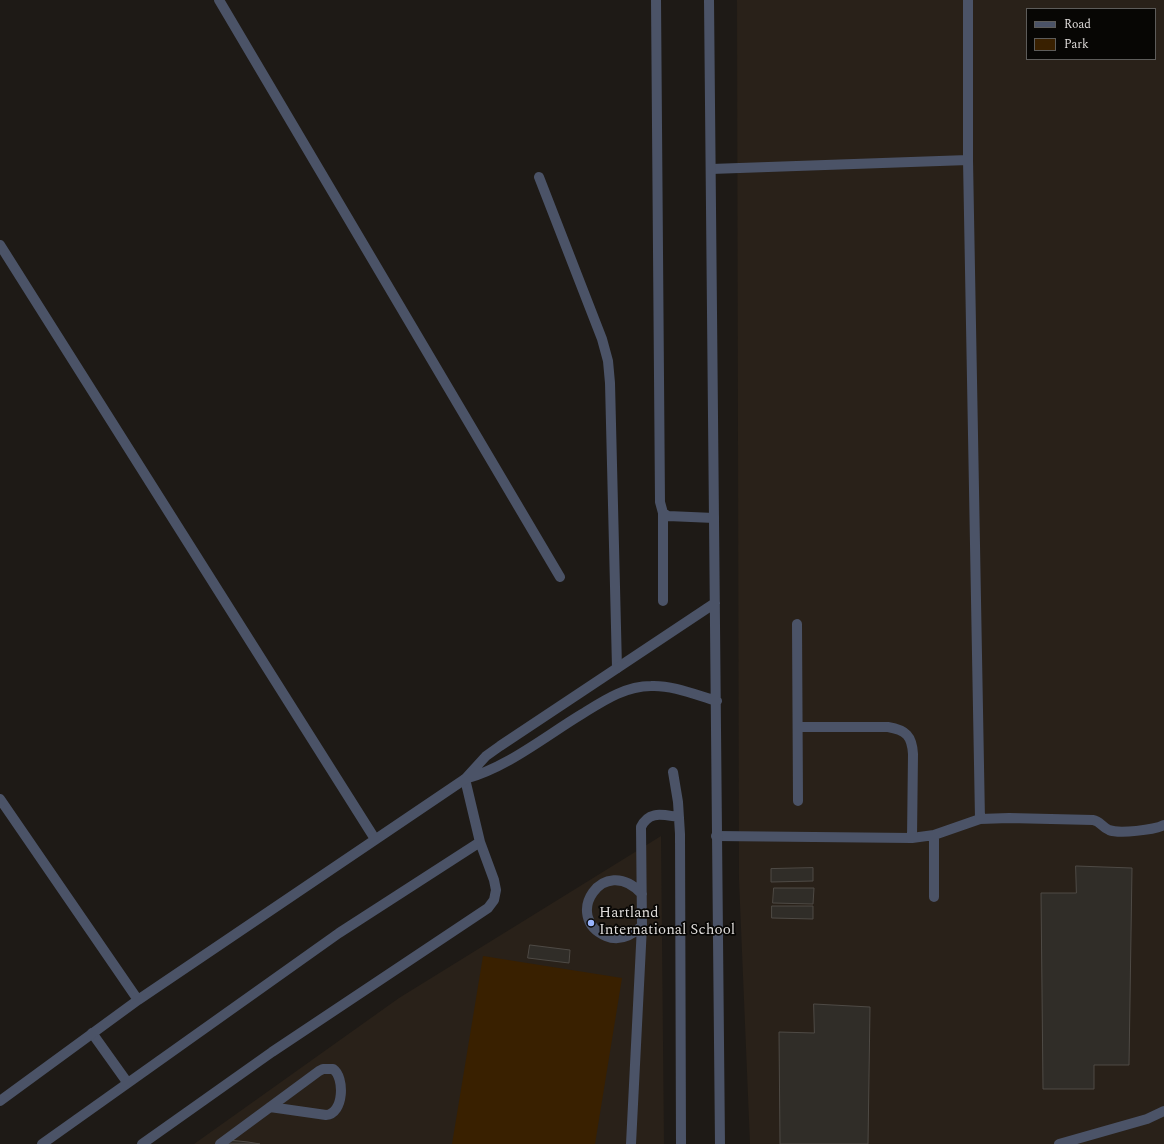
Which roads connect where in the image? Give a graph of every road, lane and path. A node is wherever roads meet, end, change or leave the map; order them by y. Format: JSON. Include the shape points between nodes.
{"nodes":[{"id":1,"x":220,"y":0,"type":"edge"},
{"id":2,"x":656,"y":0,"type":"edge"},
{"id":3,"x":709,"y":0,"type":"edge"},
{"id":4,"x":968,"y":0,"type":"edge"},
{"id":5,"x":968,"y":160,"type":"junction"},
{"id":6,"x":711,"y":169,"type":"junction"},
{"id":7,"x":539,"y":177,"type":"dead end"},
{"id":8,"x":0,"y":245,"type":"edge"},
{"id":9,"x":663,"y":513,"type":"junction"},
{"id":10,"x":714,"y":518,"type":"junction"},
{"id":11,"x":560,"y":577,"type":"dead end"},
{"id":12,"x":663,"y":601,"type":"dead end"},
{"id":13,"x":715,"y":603,"type":"junction"},
{"id":14,"x":797,"y":624,"type":"dead end"},
{"id":15,"x":617,"y":668,"type":"junction"},
{"id":16,"x":717,"y":700,"type":"junction"},
{"id":17,"x":799,"y":727,"type":"junction"},
{"id":18,"x":673,"y":772,"type":"dead end"},
{"id":19,"x":465,"y":779,"type":"junction"},
{"id":20,"x":0,"y":799,"type":"edge"},
{"id":21,"x":798,"y":801,"type":"dead end"},
{"id":22,"x":679,"y":817,"type":"junction"},
{"id":23,"x":980,"y":820,"type":"junction"},
{"id":24,"x":1164,"y":825,"type":"edge"},
{"id":25,"x":934,"y":835,"type":"junction"},
{"id":26,"x":716,"y":836,"type":"junction"},
{"id":27,"x":912,"y":838,"type":"junction"},
{"id":28,"x":375,"y":839,"type":"junction"},
{"id":29,"x":480,"y":842,"type":"junction"},
{"id":30,"x":642,"y":894,"type":"junction"},
{"id":31,"x":934,"y":897,"type":"dead end"},
{"id":32,"x":642,"y":926,"type":"junction"},
{"id":33,"x":138,"y":1000,"type":"junction"},
{"id":34,"x":92,"y":1033,"type":"junction"},
{"id":35,"x":127,"y":1082,"type":"junction"},
{"id":36,"x":0,"y":1101,"type":"edge"},
{"id":37,"x":270,"y":1107,"type":"junction"},
{"id":38,"x":1164,"y":1111,"type":"edge"},
{"id":39,"x":42,"y":1144,"type":"edge"},
{"id":40,"x":142,"y":1144,"type":"edge"},
{"id":41,"x":220,"y":1144,"type":"edge"},
{"id":42,"x":631,"y":1144,"type":"edge"},
{"id":43,"x":681,"y":1144,"type":"edge"},
{"id":44,"x":720,"y":1144,"type":"edge"},
{"id":45,"x":1059,"y":1144,"type":"edge"}],
"edges":[{"from":1,"to":11,"type":"street"},
{"from":2,"to":9,"type":"street","via":[[660,502]]},
{"from":3,"to":6,"type":"street"},
{"from":4,"to":5,"type":"street"},
{"from":5,"to":6,"type":"street"},
{"from":5,"to":23,"type":"street"},
{"from":6,"to":10,"type":"street"},
{"from":7,"to":15,"type":"street","via":[[608,361]]},
{"from":8,"to":28,"type":"street"},
{"from":9,"to":10,"type":"street","via":[[674,517]]},
{"from":9,"to":12,"type":"street"},
{"from":10,"to":13,"type":"street"},
{"from":13,"to":15,"type":"street"},
{"from":13,"to":16,"type":"street"},
{"from":14,"to":17,"type":"street"},
{"from":15,"to":19,"type":"street","via":[[486,756]]},
{"from":16,"to":19,"type":"street","via":[[667,687],[636,687],[606,699],[500,766]]},
{"from":16,"to":26,"type":"street"},
{"from":17,"to":21,"type":"street"},
{"from":17,"to":27,"type":"street","via":[[888,727],[899,729],[907,735],[912,743],[913,754]]},
{"from":18,"to":22,"type":"street"},
{"from":19,"to":28,"type":"street"},
{"from":19,"to":29,"type":"street"},
{"from":20,"to":33,"type":"street"},
{"from":22,"to":30,"type":"street","via":[[655,814],[644,820],[641,827]]},
{"from":22,"to":43,"type":"street"},
{"from":23,"to":24,"type":"street","via":[[1093,820],[1114,831],[1149,830]]},
{"from":23,"to":25,"type":"street"},
{"from":25,"to":27,"type":"street"},
{"from":25,"to":31,"type":"street"},
{"from":26,"to":27,"type":"street"},
{"from":26,"to":44,"type":"street"},
{"from":28,"to":33,"type":"street"},
{"from":29,"to":35,"type":"street","via":[[339,933]]},
{"from":29,"to":40,"type":"street","via":[[496,890],[494,900],[488,908],[285,1043]]},
{"from":30,"to":32,"type":"street"},
{"from":30,"to":32,"type":"street","via":[[628,882],[610,880],[595,889],[590,896],[587,909],[590,922],[595,929],[610,938],[627,936]]},
{"from":32,"to":42,"type":"street"},
{"from":33,"to":34,"type":"street"},
{"from":34,"to":35,"type":"street"},
{"from":34,"to":36,"type":"street"},
{"from":35,"to":39,"type":"street"},
{"from":37,"to":37,"type":"street","via":[[326,1115],[334,1113],[338,1107],[341,1080],[333,1069],[323,1069]]},
{"from":37,"to":41,"type":"street"},
{"from":38,"to":45,"type":"street","via":[[1147,1119]]}]}
